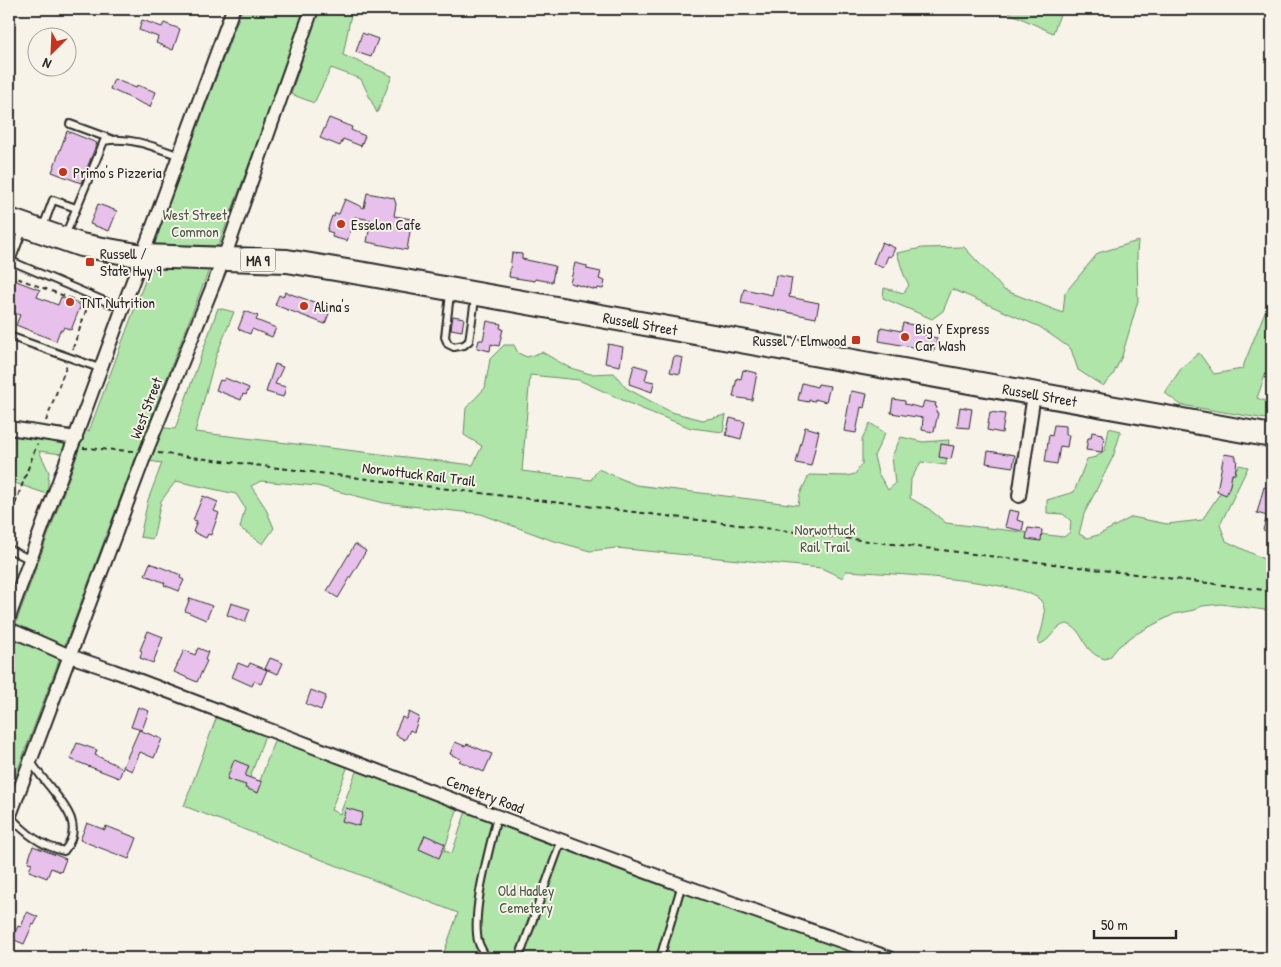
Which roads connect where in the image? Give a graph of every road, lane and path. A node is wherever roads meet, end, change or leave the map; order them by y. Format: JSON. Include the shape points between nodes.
{"nodes":[{"id":1,"x":234,"y":9,"type":"edge"},
{"id":2,"x":312,"y":9,"type":"edge"},
{"id":3,"x":70,"y":124,"type":"dead end"},
{"id":4,"x":112,"y":139,"type":"junction"},
{"id":5,"x":180,"y":156,"type":"junction"},
{"id":6,"x":76,"y":208,"type":"junction"},
{"id":7,"x":25,"y":226,"type":"edge"},
{"id":8,"x":63,"y":239,"type":"junction"},
{"id":9,"x":143,"y":256,"type":"junction"},
{"id":10,"x":224,"y":258,"type":"junction"},
{"id":11,"x":10,"y":264,"type":"edge"},
{"id":12,"x":9,"y":275,"type":"edge"},
{"id":13,"x":450,"y":288,"type":"junction"},
{"id":14,"x":476,"y":292,"type":"junction"},
{"id":15,"x":123,"y":310,"type":"junction"},
{"id":16,"x":9,"y":336,"type":"edge"},
{"id":17,"x":69,"y":357,"type":"junction"},
{"id":18,"x":102,"y":369,"type":"junction"},
{"id":19,"x":1034,"y":394,"type":"junction"},
{"id":20,"x":44,"y":426,"type":"dead end"},
{"id":21,"x":9,"y":428,"type":"edge"},
{"id":22,"x":1272,"y":436,"type":"edge"},
{"id":23,"x":33,"y":441,"type":"dead end"},
{"id":24,"x":75,"y":442,"type":"junction"},
{"id":25,"x":146,"y":452,"type":"junction"},
{"id":26,"x":1019,"y":496,"type":"dead end"},
{"id":27,"x":9,"y":522,"type":"edge"},
{"id":28,"x":9,"y":550,"type":"edge"},
{"id":29,"x":31,"y":560,"type":"junction"},
{"id":30,"x":1272,"y":591,"type":"edge"},
{"id":31,"x":9,"y":617,"type":"edge"},
{"id":32,"x":9,"y":630,"type":"edge"},
{"id":33,"x":70,"y":656,"type":"junction"},
{"id":34,"x":30,"y":761,"type":"junction"},
{"id":35,"x":497,"y":816,"type":"junction"},
{"id":36,"x":9,"y":817,"type":"edge"},
{"id":37,"x":562,"y":840,"type":"junction"},
{"id":38,"x":682,"y":884,"type":"junction"},
{"id":39,"x":487,"y":958,"type":"edge"},
{"id":40,"x":519,"y":958,"type":"edge"},
{"id":41,"x":660,"y":958,"type":"edge"},
{"id":42,"x":890,"y":958,"type":"edge"}],
"edges":[{"from":1,"to":5,"type":"street"},
{"from":2,"to":10,"type":"street","name":"West Street"},
{"from":3,"to":4,"type":"lane"},
{"from":4,"to":5,"type":"lane","via":[[150,145]]},
{"from":4,"to":6,"type":"lane","via":[[104,141]]},
{"from":5,"to":9,"type":"street"},
{"from":6,"to":7,"type":"lane","via":[[53,200]]},
{"from":6,"to":8,"type":"lane"},
{"from":7,"to":8,"type":"highway","name":"Russell Street","number":"MA 9"},
{"from":7,"to":11,"type":"lane"},
{"from":8,"to":9,"type":"highway","name":"Russell Street","number":"MA 9"},
{"from":9,"to":10,"type":"highway","name":"Russell Street","number":"MA 9"},
{"from":9,"to":15,"type":"street"},
{"from":10,"to":13,"type":"highway","name":"Russell Street","number":"MA 9","via":[[287,261]]},
{"from":10,"to":25,"type":"street","name":"West Street"},
{"from":11,"to":15,"type":"lane"},
{"from":12,"to":17,"type":"path","via":[[88,305]]},
{"from":13,"to":14,"type":"highway","name":"Russell Street","number":"MA 9"},
{"from":13,"to":14,"type":"lane","via":[[445,337],[454,347],[470,341]]},
{"from":14,"to":19,"type":"highway","name":"Russell Street","number":"MA 9"},
{"from":15,"to":18,"type":"street"},
{"from":16,"to":17,"type":"lane"},
{"from":17,"to":18,"type":"lane"},
{"from":17,"to":20,"type":"path"},
{"from":18,"to":24,"type":"street"},
{"from":19,"to":22,"type":"highway","name":"Russell Street","number":"MA 9"},
{"from":19,"to":26,"type":"street"},
{"from":21,"to":24,"type":"street"},
{"from":23,"to":27,"type":"path","via":[[38,442]]},
{"from":24,"to":25,"type":"path","name":"Norwottuck Rail Trail","via":[[92,450]]},
{"from":24,"to":29,"type":"street"},
{"from":25,"to":30,"type":"path","name":"Norwottuck Rail Trail"},
{"from":25,"to":33,"type":"street","name":"West Street"},
{"from":28,"to":29,"type":"lane"},
{"from":29,"to":31,"type":"street"},
{"from":32,"to":33,"type":"street","name":"Cemetery Road"},
{"from":33,"to":34,"type":"street","name":"West Street"},
{"from":33,"to":35,"type":"street","name":"Cemetery Road"},
{"from":34,"to":36,"type":"street","name":"West Street"},
{"from":34,"to":36,"type":"lane","via":[[68,809],[74,829],[69,845],[64,852],[53,849],[22,830]]},
{"from":35,"to":37,"type":"street","name":"Cemetery Road"},
{"from":35,"to":39,"type":"lane","via":[[477,921],[478,943]]},
{"from":37,"to":38,"type":"street","name":"Cemetery Road"},
{"from":37,"to":40,"type":"lane"},
{"from":38,"to":41,"type":"lane"},
{"from":38,"to":42,"type":"street","name":"Cemetery Road"}]}
